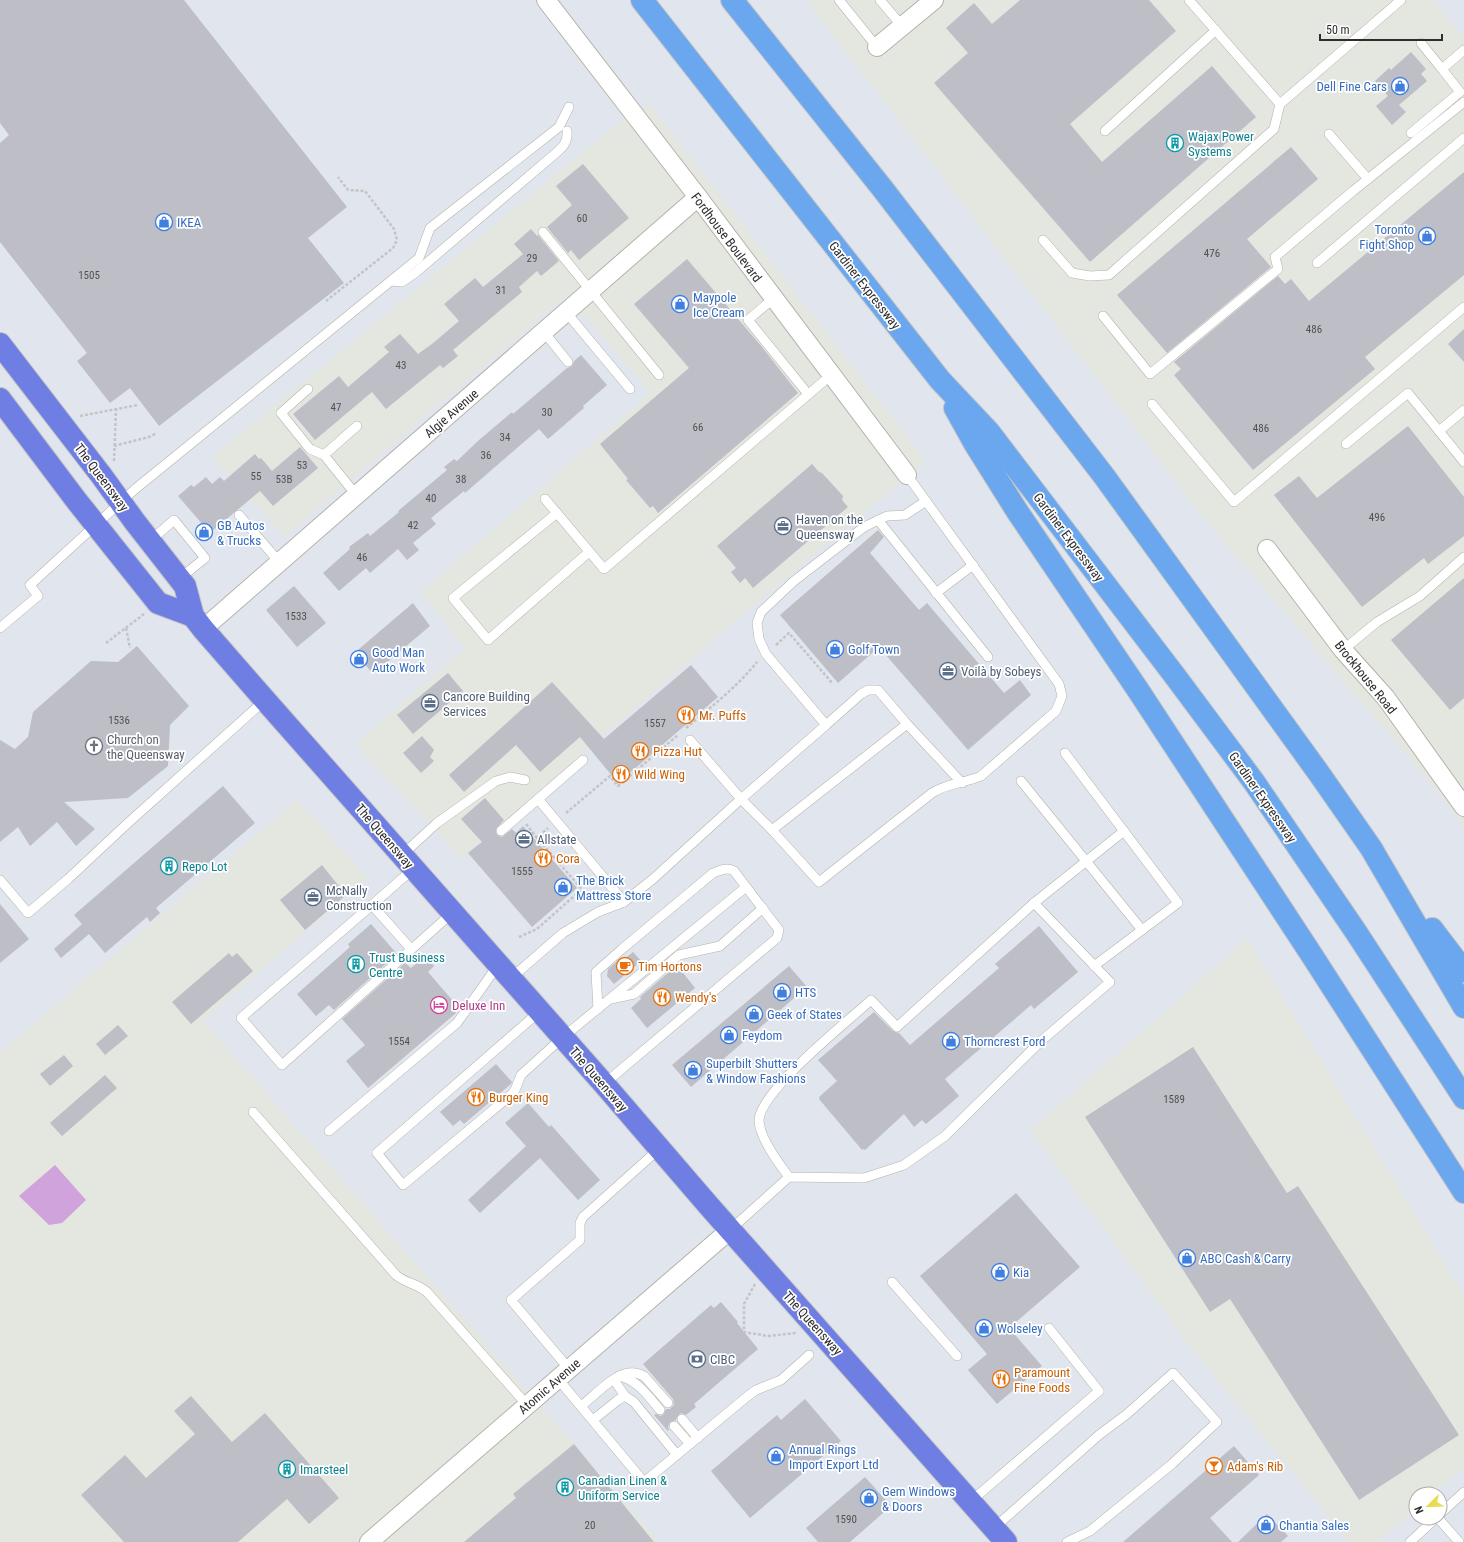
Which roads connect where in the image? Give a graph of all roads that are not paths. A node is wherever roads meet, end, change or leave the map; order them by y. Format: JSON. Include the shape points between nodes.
{"nodes":[{"id":1,"x":546,"y":0,"type":"edge"},
{"id":2,"x":642,"y":0,"type":"edge"},
{"id":3,"x":732,"y":0,"type":"edge"},
{"id":4,"x":838,"y":0,"type":"edge"},
{"id":5,"x":880,"y":0,"type":"edge"},
{"id":6,"x":934,"y":0,"type":"edge"},
{"id":7,"x":1189,"y":0,"type":"edge"},
{"id":8,"x":1401,"y":0,"type":"edge"},
{"id":9,"x":902,"y":26,"type":"junction"},
{"id":10,"x":1216,"y":30,"type":"junction"},
{"id":11,"x":1421,"y":43,"type":"dead end"},
{"id":12,"x":877,"y":47,"type":"joint"},
{"id":13,"x":1464,"y":50,"type":"edge"},
{"id":14,"x":1442,"y":69,"type":"junction"},
{"id":15,"x":1464,"y":102,"type":"edge"},
{"id":16,"x":1280,"y":104,"type":"junction"},
{"id":17,"x":569,"y":107,"type":"dead end"},
{"id":18,"x":567,"y":131,"type":"dead end"},
{"id":19,"x":1105,"y":131,"type":"dead end"},
{"id":20,"x":1411,"y":133,"type":"dead end"},
{"id":21,"x":1329,"y":134,"type":"dead end"},
{"id":22,"x":1464,"y":138,"type":"edge"},
{"id":23,"x":1368,"y":179,"type":"junction"},
{"id":24,"x":698,"y":197,"type":"junction"},
{"id":25,"x":543,"y":232,"type":"dead end"},
{"id":26,"x":1043,"y":240,"type":"dead end"},
{"id":27,"x":1317,"y":263,"type":"dead end"},
{"id":28,"x":391,"y":281,"type":"junction"},
{"id":29,"x":591,"y":290,"type":"junction"},
{"id":30,"x":774,"y":298,"type":"junction"},
{"id":31,"x":1464,"y":307,"type":"edge"},
{"id":32,"x":566,"y":312,"type":"junction"},
{"id":33,"x":1103,"y":316,"type":"dead end"},
{"id":34,"x":544,"y":332,"type":"junction"},
{"id":35,"x":0,"y":344,"type":"edge"},
{"id":36,"x":568,"y":362,"type":"dead end"},
{"id":37,"x":659,"y":375,"type":"dead end"},
{"id":38,"x":831,"y":375,"type":"junction"},
{"id":39,"x":940,"y":380,"type":"junction"},
{"id":40,"x":308,"y":389,"type":"dead end"},
{"id":41,"x":630,"y":389,"type":"dead end"},
{"id":42,"x":808,"y":394,"type":"junction"},
{"id":43,"x":0,"y":399,"type":"edge"},
{"id":44,"x":1152,"y":404,"type":"dead end"},
{"id":45,"x":1464,"y":410,"type":"edge"},
{"id":46,"x":357,"y":426,"type":"dead end"},
{"id":47,"x":1440,"y":431,"type":"junction"},
{"id":48,"x":1346,"y":444,"type":"dead end"},
{"id":49,"x":324,"y":455,"type":"junction"},
{"id":50,"x":1464,"y":462,"type":"edge"},
{"id":51,"x":907,"y":475,"type":"joint"},
{"id":52,"x":357,"y":496,"type":"junction"},
{"id":53,"x":545,"y":499,"type":"dead end"},
{"id":54,"x":121,"y":501,"type":"junction"},
{"id":55,"x":926,"y":501,"type":"junction"},
{"id":56,"x":556,"y":513,"type":"junction"},
{"id":57,"x":239,"y":515,"type":"dead end"},
{"id":58,"x":878,"y":520,"type":"junction"},
{"id":59,"x":95,"y":524,"type":"junction"},
{"id":60,"x":150,"y":541,"type":"junction"},
{"id":61,"x":1267,"y":549,"type":"dead end"},
{"id":62,"x":589,"y":552,"type":"junction"},
{"id":63,"x":1464,"y":557,"type":"edge"},
{"id":64,"x":280,"y":563,"type":"junction"},
{"id":65,"x":973,"y":565,"type":"junction"},
{"id":66,"x":180,"y":580,"type":"junction"},
{"id":67,"x":936,"y":593,"type":"junction"},
{"id":68,"x":198,"y":623,"type":"junction"},
{"id":69,"x":0,"y":628,"type":"edge"},
{"id":70,"x":1343,"y":650,"type":"junction"},
{"id":71,"x":988,"y":657,"type":"dead end"},
{"id":72,"x":265,"y":700,"type":"junction"},
{"id":73,"x":907,"y":724,"type":"junction"},
{"id":74,"x":826,"y":725,"type":"junction"},
{"id":75,"x":690,"y":740,"type":"dead end"},
{"id":76,"x":1065,"y":752,"type":"dead end"},
{"id":77,"x":583,"y":760,"type":"dead end"},
{"id":78,"x":525,"y":780,"type":"dead end"},
{"id":79,"x":1021,"y":781,"type":"dead end"},
{"id":80,"x":962,"y":783,"type":"junction"},
{"id":81,"x":741,"y":798,"type":"junction"},
{"id":82,"x":538,"y":799,"type":"junction"},
{"id":83,"x":1464,"y":807,"type":"edge"},
{"id":84,"x":772,"y":830,"type":"junction"},
{"id":85,"x":501,"y":831,"type":"dead end"},
{"id":86,"x":1124,"y":831,"type":"junction"},
{"id":87,"x":1371,"y":848,"type":"junction"},
{"id":88,"x":1086,"y":861,"type":"junction"},
{"id":89,"x":407,"y":862,"type":"junction"},
{"id":90,"x":0,"y":880,"type":"edge"},
{"id":91,"x":746,"y":887,"type":"junction"},
{"id":92,"x":624,"y":902,"type":"junction"},
{"id":93,"x":1034,"y":904,"type":"junction"},
{"id":94,"x":372,"y":905,"type":"junction"},
{"id":95,"x":763,"y":908,"type":"junction"},
{"id":96,"x":452,"y":913,"type":"junction"},
{"id":97,"x":1142,"y":930,"type":"junction"},
{"id":98,"x":412,"y":948,"type":"junction"},
{"id":99,"x":1094,"y":966,"type":"junction"},
{"id":100,"x":1464,"y":971,"type":"edge"},
{"id":101,"x":504,"y":972,"type":"junction"},
{"id":102,"x":610,"y":999,"type":"junction"},
{"id":103,"x":1464,"y":1007,"type":"edge"},
{"id":104,"x":598,"y":1009,"type":"junction"},
{"id":105,"x":539,"y":1012,"type":"junction"},
{"id":106,"x":562,"y":1038,"type":"junction"},
{"id":107,"x":604,"y":1084,"type":"junction"},
{"id":108,"x":1464,"y":1098,"type":"edge"},
{"id":109,"x":253,"y":1112,"type":"dead end"},
{"id":110,"x":329,"y":1131,"type":"dead end"},
{"id":111,"x":659,"y":1149,"type":"junction"},
{"id":112,"x":789,"y":1177,"type":"junction"},
{"id":113,"x":1464,"y":1192,"type":"edge"},
{"id":114,"x":730,"y":1230,"type":"junction"},
{"id":115,"x":892,"y":1282,"type":"dead end"},
{"id":116,"x":1049,"y":1328,"type":"dead end"},
{"id":117,"x":809,"y":1355,"type":"dead end"},
{"id":118,"x":957,"y":1356,"type":"dead end"},
{"id":119,"x":563,"y":1374,"type":"junction"},
{"id":120,"x":616,"y":1378,"type":"junction"},
{"id":121,"x":625,"y":1396,"type":"junction"},
{"id":122,"x":668,"y":1403,"type":"dead end"},
{"id":123,"x":527,"y":1405,"type":"junction"},
{"id":124,"x":581,"y":1406,"type":"junction"},
{"id":125,"x":660,"y":1410,"type":"dead end"},
{"id":126,"x":682,"y":1419,"type":"dead end"},
{"id":127,"x":593,"y":1420,"type":"junction"},
{"id":128,"x":674,"y":1426,"type":"dead end"},
{"id":129,"x":698,"y":1438,"type":"junction"},
{"id":130,"x":690,"y":1444,"type":"junction"},
{"id":131,"x":677,"y":1454,"type":"junction"},
{"id":132,"x":1464,"y":1492,"type":"edge"},
{"id":133,"x":970,"y":1502,"type":"junction"},
{"id":134,"x":1448,"y":1507,"type":"edge"},
{"id":135,"x":1428,"y":1526,"type":"edge"},
{"id":136,"x":1444,"y":1526,"type":"edge"},
{"id":137,"x":1000,"y":1535,"type":"edge"},
{"id":138,"x":369,"y":1542,"type":"edge"},
{"id":139,"x":1067,"y":1542,"type":"edge"},
{"id":140,"x":1410,"y":1542,"type":"edge"},
{"id":141,"x":1459,"y":1542,"type":"edge"}],
"edges":[{"from":1,"to":24,"type":"street","name":"Fordhouse Boulevard"},
{"from":2,"to":39,"type":"highway","name":"Gardiner Expressway"},
{"from":3,"to":87,"type":"highway","via":[[882,188],[1104,476]]},
{"from":4,"to":12,"type":"lane"},
{"from":5,"to":9,"type":"lane"},
{"from":6,"to":9,"type":"street"},
{"from":7,"to":10,"type":"lane"},
{"from":8,"to":16,"type":"lane"},
{"from":9,"to":12,"type":"street"},
{"from":10,"to":16,"type":"lane"},
{"from":10,"to":19,"type":"lane"},
{"from":11,"to":14,"type":"lane"},
{"from":13,"to":14,"type":"lane"},
{"from":14,"to":20,"type":"lane","via":[[1460,92]]},
{"from":15,"to":23,"type":"lane"},
{"from":16,"to":26,"type":"lane","via":[[1274,129],[1109,275],[1090,276],[1072,273]]},
{"from":17,"to":28,"type":"lane","via":[[559,127],[430,228],[419,258]]},
{"from":18,"to":28,"type":"lane","via":[[565,146],[556,154],[415,273],[402,282]]},
{"from":21,"to":23,"type":"lane"},
{"from":22,"to":27,"type":"lane"},
{"from":23,"to":33,"type":"lane","via":[[1275,257],[1278,269],[1150,374]]},
{"from":24,"to":29,"type":"street","name":"Algie Avenue"},
{"from":24,"to":30,"type":"street","name":"Fordhouse Boulevard"},
{"from":25,"to":29,"type":"lane"},
{"from":28,"to":54,"type":"lane"},
{"from":29,"to":32,"type":"street","name":"Algie Avenue"},
{"from":29,"to":37,"type":"lane"},
{"from":30,"to":38,"type":"street","name":"Fordhouse Boulevard"},
{"from":30,"to":42,"type":"lane","via":[[748,320]]},
{"from":31,"to":44,"type":"lane","via":[[1234,502]]},
{"from":32,"to":34,"type":"street","name":"Algie Avenue"},
{"from":32,"to":41,"type":"lane"},
{"from":34,"to":36,"type":"lane"},
{"from":34,"to":52,"type":"street","name":"Algie Avenue"},
{"from":35,"to":54,"type":"main road","name":"The Queensway"},
{"from":38,"to":42,"type":"lane"},
{"from":38,"to":51,"type":"street","name":"Fordhouse Boulevard"},
{"from":39,"to":108,"type":"highway","name":"Gardiner Expressway","via":[[989,432],[1254,782]]},
{"from":39,"to":113,"type":"highway","via":[[975,444],[1017,511],[1296,930]]},
{"from":40,"to":49,"type":"lane","via":[[280,413],[310,449]]},
{"from":42,"to":62,"type":"lane","via":[[604,569]]},
{"from":43,"to":59,"type":"main road"},
{"from":45,"to":47,"type":"lane"},
{"from":46,"to":49,"type":"lane"},
{"from":47,"to":48,"type":"lane","via":[[1408,393]]},
{"from":47,"to":50,"type":"lane"},
{"from":49,"to":52,"type":"lane"},
{"from":51,"to":55,"type":"lane"},
{"from":52,"to":64,"type":"street","name":"Algie Avenue"},
{"from":53,"to":56,"type":"lane"},
{"from":54,"to":59,"type":"lane"},
{"from":54,"to":60,"type":"main road","name":"The Queensway"},
{"from":55,"to":58,"type":"lane","via":[[905,515],[887,516]]},
{"from":55,"to":65,"type":"lane"},
{"from":56,"to":62,"type":"lane"},
{"from":56,"to":62,"type":"lane","via":[[453,598],[488,640]]},
{"from":57,"to":64,"type":"lane"},
{"from":58,"to":67,"type":"lane"},
{"from":58,"to":74,"type":"lane","via":[[864,527],[794,581],[761,612],[757,623],[759,639],[766,654]]},
{"from":59,"to":68,"type":"main road","name":"The Queensway","via":[[158,603]]},
{"from":59,"to":69,"type":"lane","via":[[30,585],[38,596]]},
{"from":60,"to":66,"type":"main road","name":"The Queensway"},
{"from":60,"to":66,"type":"lane","via":[[174,520],[205,558]]},
{"from":61,"to":70,"type":"street","name":"Brockhouse Road"},
{"from":63,"to":70,"type":"lane","via":[[1420,596],[1377,622]]},
{"from":64,"to":68,"type":"street","name":"Algie Avenue"},
{"from":65,"to":67,"type":"lane"},
{"from":65,"to":80,"type":"lane","via":[[1059,684],[1062,696],[1056,711],[981,776]]},
{"from":66,"to":68,"type":"main road","name":"The Queensway"},
{"from":67,"to":71,"type":"lane"},
{"from":68,"to":72,"type":"main road","name":"The Queensway"},
{"from":70,"to":83,"type":"street","name":"Brockhouse Road","via":[[1386,698]]},
{"from":72,"to":89,"type":"main road","name":"The Queensway"},
{"from":72,"to":90,"type":"lane","via":[[28,913]]},
{"from":73,"to":74,"type":"lane","via":[[882,692],[874,689],[861,694]]},
{"from":73,"to":80,"type":"lane"},
{"from":73,"to":84,"type":"lane"},
{"from":74,"to":81,"type":"lane"},
{"from":75,"to":81,"type":"lane"},
{"from":76,"to":86,"type":"lane"},
{"from":77,"to":82,"type":"lane"},
{"from":78,"to":89,"type":"lane","via":[[510,777],[496,781],[437,823]]},
{"from":79,"to":88,"type":"lane"},
{"from":80,"to":84,"type":"lane","via":[[941,787],[932,793],[819,882]]},
{"from":81,"to":84,"type":"lane"},
{"from":81,"to":92,"type":"lane","via":[[653,879]]},
{"from":82,"to":85,"type":"lane"},
{"from":82,"to":92,"type":"lane"},
{"from":86,"to":88,"type":"lane"},
{"from":86,"to":97,"type":"lane","via":[[1178,903]]},
{"from":87,"to":100,"type":"highway"},
{"from":87,"to":103,"type":"highway"},
{"from":88,"to":93,"type":"lane"},
{"from":88,"to":97,"type":"lane"},
{"from":89,"to":94,"type":"lane"},
{"from":89,"to":96,"type":"main road","name":"The Queensway"},
{"from":91,"to":95,"type":"lane"},
{"from":91,"to":102,"type":"lane"},
{"from":91,"to":104,"type":"lane","via":[[729,868],[713,873],[596,972]]},
{"from":92,"to":101,"type":"lane","via":[[598,912]]},
{"from":93,"to":99,"type":"lane"},
{"from":93,"to":112,"type":"lane","via":[[897,1027],[871,1000],[786,1076],[764,1104],[759,1121],[768,1146]]},
{"from":94,"to":98,"type":"lane"},
{"from":94,"to":98,"type":"lane","via":[[241,1018],[282,1065]]},
{"from":95,"to":102,"type":"lane","via":[[720,946],[679,955],[634,994]]},
{"from":95,"to":107,"type":"lane","via":[[779,930],[777,938]]},
{"from":96,"to":98,"type":"lane"},
{"from":96,"to":101,"type":"main road","name":"The Queensway"},
{"from":97,"to":99,"type":"lane"},
{"from":99,"to":112,"type":"lane","via":[[1110,982],[1040,1042],[945,1136],[904,1165],[864,1178]]},
{"from":101,"to":105,"type":"main road","name":"The Queensway"},
{"from":101,"to":110,"type":"lane","via":[[456,1024]]},
{"from":102,"to":104,"type":"lane"},
{"from":104,"to":106,"type":"lane"},
{"from":105,"to":106,"type":"main road","name":"The Queensway"},
{"from":105,"to":106,"type":"lane","via":[[377,1153],[403,1185],[512,1094],[521,1075]]},
{"from":106,"to":107,"type":"main road","name":"The Queensway"},
{"from":107,"to":111,"type":"main road","name":"The Queensway"},
{"from":109,"to":123,"type":"lane","via":[[396,1275],[423,1288]]},
{"from":111,"to":114,"type":"main road","name":"The Queensway"},
{"from":111,"to":119,"type":"lane","via":[[583,1217],[580,1223],[580,1240],[511,1300]]},
{"from":112,"to":114,"type":"lane"},
{"from":114,"to":119,"type":"street","name":"Atomic Avenue"},
{"from":114,"to":133,"type":"main road","name":"The Queensway"},
{"from":115,"to":118,"type":"lane"},
{"from":116,"to":133,"type":"lane","via":[[1099,1391]]},
{"from":117,"to":129,"type":"lane","via":[[781,1380],[749,1395]]},
{"from":119,"to":123,"type":"street","name":"Atomic Avenue"},
{"from":119,"to":124,"type":"lane"},
{"from":120,"to":121,"type":"lane"},
{"from":120,"to":122,"type":"lane","via":[[630,1373],[640,1374]]},
{"from":120,"to":124,"type":"lane"},
{"from":120,"to":125,"type":"lane","via":[[636,1383]]},
{"from":121,"to":127,"type":"lane"},
{"from":121,"to":131,"type":"lane","via":[[634,1402]]},
{"from":123,"to":138,"type":"street","name":"Atomic Avenue"},
{"from":124,"to":127,"type":"lane"},
{"from":126,"to":129,"type":"lane"},
{"from":127,"to":131,"type":"lane","via":[[644,1482]]},
{"from":128,"to":130,"type":"lane"},
{"from":129,"to":130,"type":"lane"},
{"from":130,"to":131,"type":"lane"},
{"from":132,"to":134,"type":"lane"},
{"from":133,"to":137,"type":"main road","name":"The Queensway"},
{"from":135,"to":140,"type":"lane"},
{"from":136,"to":141,"type":"lane"},
{"from":137,"to":139,"type":"lane","via":[[1098,1435],[1127,1414],[1173,1373],[1217,1422],[1172,1464],[1090,1531]]}]}
